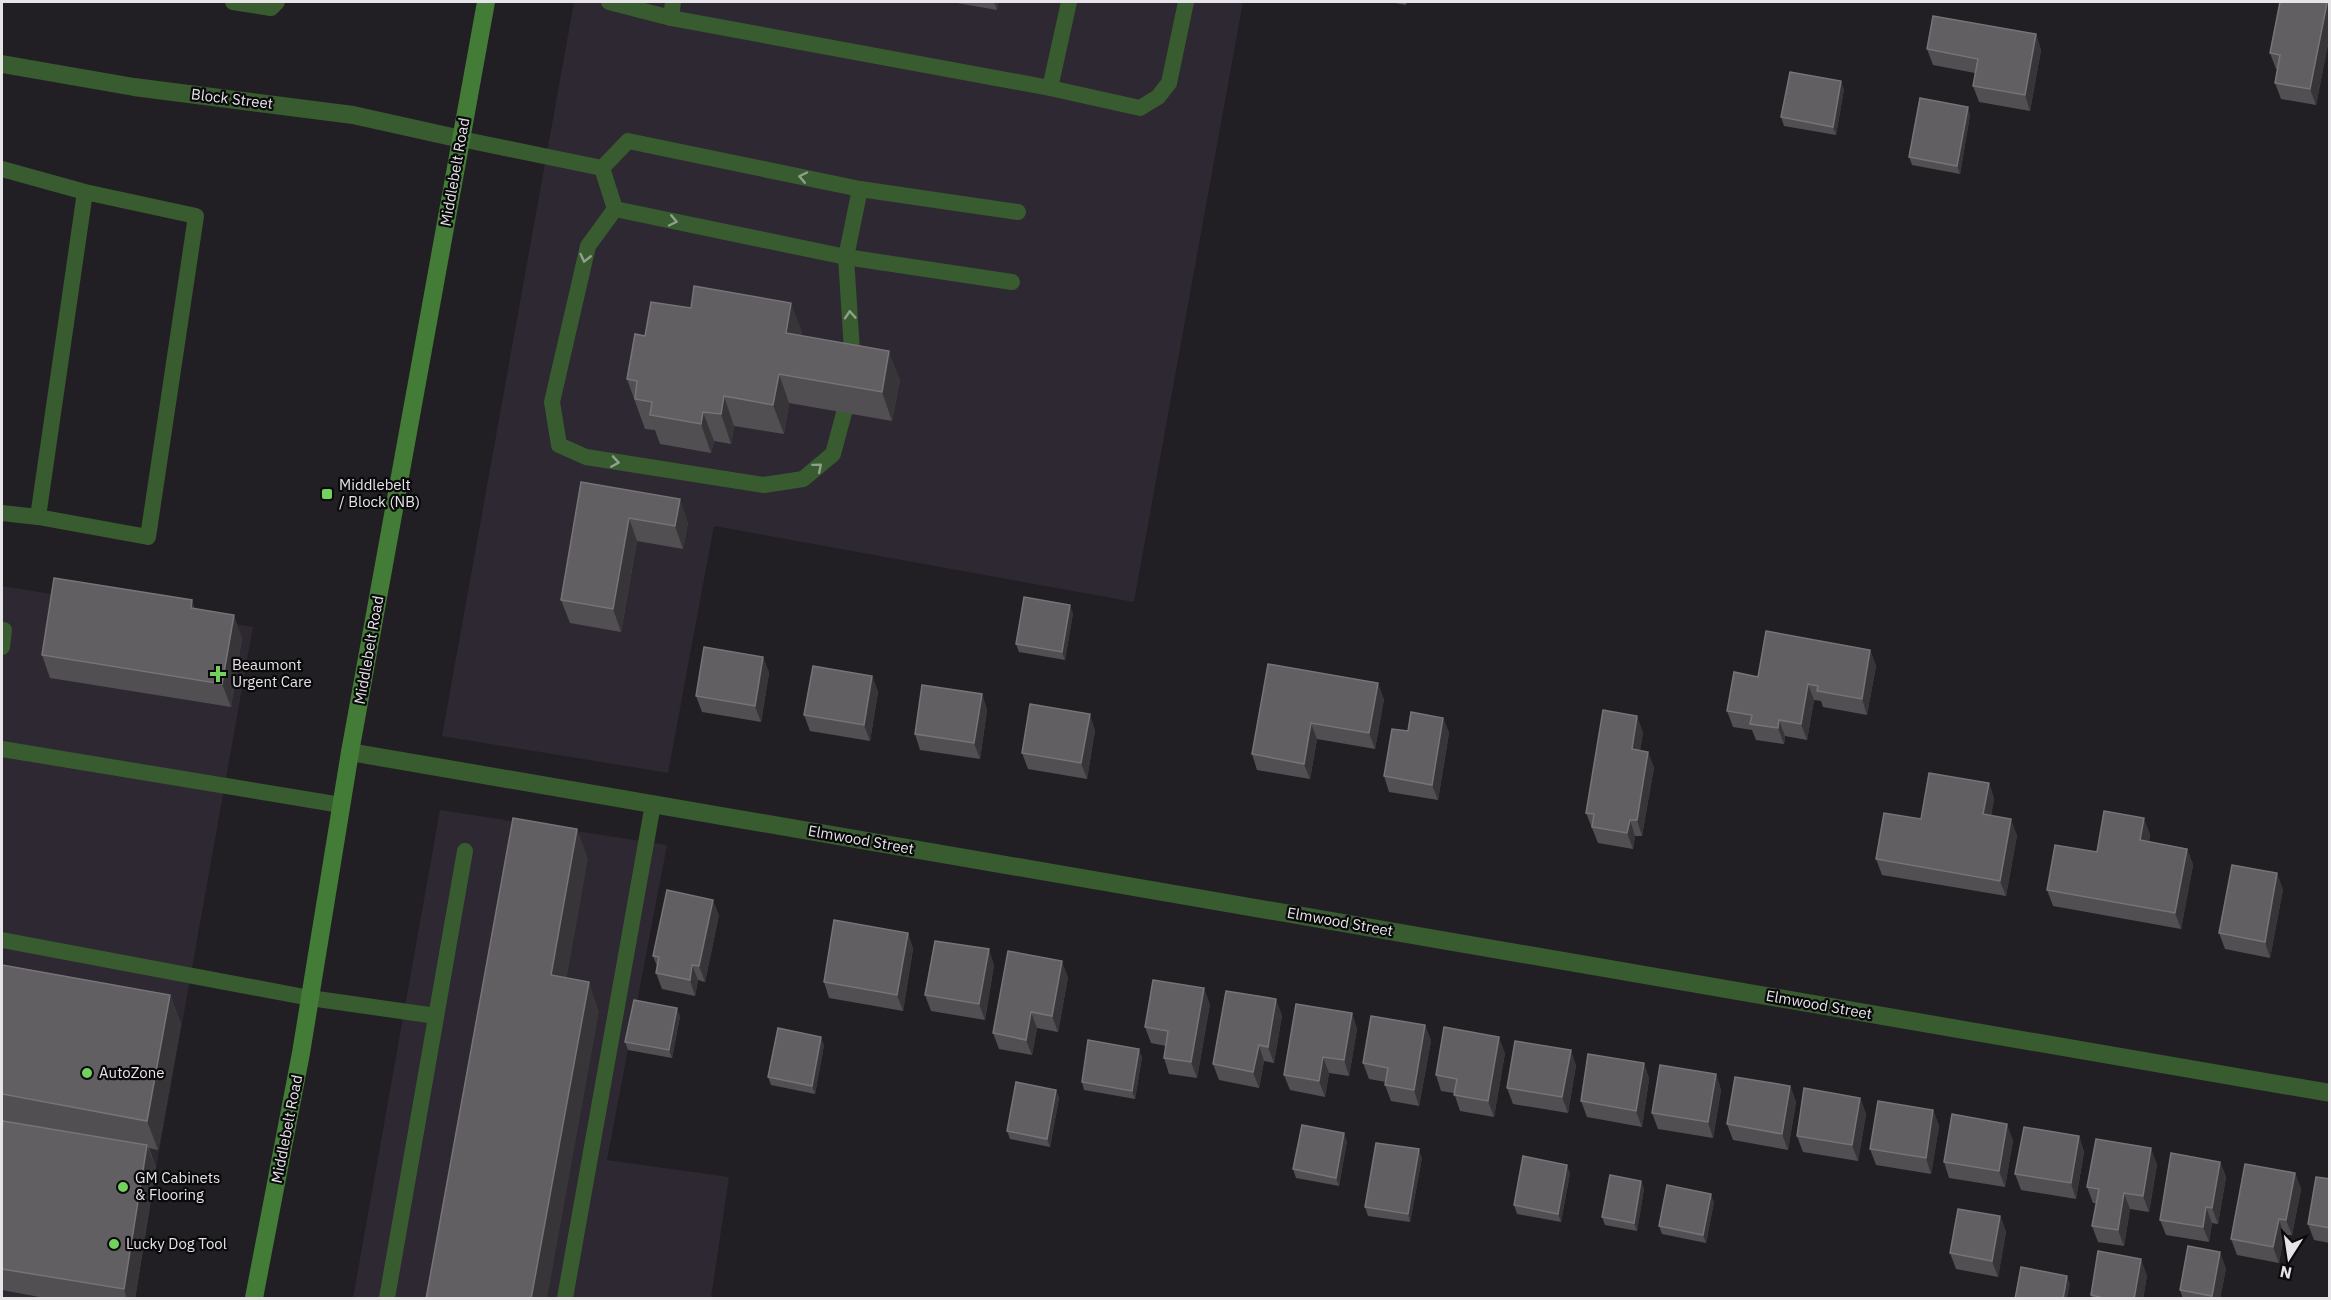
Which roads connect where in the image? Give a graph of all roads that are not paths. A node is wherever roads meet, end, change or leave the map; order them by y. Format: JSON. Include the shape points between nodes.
{"nodes":[{"id":1,"x":233,"y":2,"type":"edge"},
{"id":2,"x":277,"y":2,"type":"edge"},
{"id":3,"x":486,"y":2,"type":"edge"},
{"id":4,"x":609,"y":2,"type":"edge"},
{"id":5,"x":1069,"y":2,"type":"edge"},
{"id":6,"x":1186,"y":2,"type":"edge"},
{"id":7,"x":672,"y":10,"type":"edge"},
{"id":8,"x":2,"y":64,"type":"edge"},
{"id":9,"x":1050,"y":88,"type":"junction"},
{"id":10,"x":461,"y":139,"type":"junction"},
{"id":11,"x":602,"y":168,"type":"junction"},
{"id":12,"x":2,"y":169,"type":"edge"},
{"id":13,"x":860,"y":189,"type":"junction"},
{"id":14,"x":85,"y":192,"type":"junction"},
{"id":15,"x":615,"y":209,"type":"junction"},
{"id":16,"x":1018,"y":212,"type":"dead end"},
{"id":17,"x":846,"y":257,"type":"junction"},
{"id":18,"x":1012,"y":282,"type":"dead end"},
{"id":19,"x":854,"y":373,"type":"edge"},
{"id":20,"x":844,"y":413,"type":"edge"},
{"id":21,"x":2,"y":513,"type":"edge"},
{"id":22,"x":38,"y":517,"type":"junction"},
{"id":23,"x":2,"y":748,"type":"edge"},
{"id":24,"x":350,"y":752,"type":"junction"},
{"id":25,"x":653,"y":804,"type":"junction"},
{"id":26,"x":342,"y":805,"type":"junction"},
{"id":27,"x":465,"y":851,"type":"dead end"},
{"id":28,"x":2,"y":940,"type":"edge"},
{"id":29,"x":310,"y":998,"type":"junction"},
{"id":30,"x":436,"y":1016,"type":"junction"},
{"id":31,"x":2330,"y":1093,"type":"edge"},
{"id":32,"x":254,"y":1299,"type":"edge"},
{"id":33,"x":387,"y":1299,"type":"edge"},
{"id":34,"x":565,"y":1299,"type":"edge"}],
"edges":[{"from":1,"to":2,"type":"lane","via":[[271,8]]},
{"from":3,"to":10,"type":"main road","name":"Middlebelt Road"},
{"from":4,"to":7,"type":"lane"},
{"from":5,"to":9,"type":"lane"},
{"from":6,"to":9,"type":"lane","via":[[1169,83],[1158,97],[1140,108]]},
{"from":7,"to":9,"type":"lane"},
{"from":8,"to":10,"type":"street","name":"Block Street","via":[[134,87],[353,115]]},
{"from":10,"to":11,"type":"lane"},
{"from":10,"to":24,"type":"main road","name":"Middlebelt Road"},
{"from":13,"to":11,"type":"lane","one_way":true,"via":[[628,141]]},
{"from":11,"to":15,"type":"lane"},
{"from":12,"to":14,"type":"lane"},
{"from":13,"to":16,"type":"lane"},
{"from":13,"to":17,"type":"lane"},
{"from":14,"to":22,"type":"lane"},
{"from":14,"to":22,"type":"lane","via":[[196,216],[148,537]]},
{"from":15,"to":17,"type":"lane","one_way":true},
{"from":15,"to":20,"type":"lane","one_way":true,"via":[[588,246],[552,402],[559,446],[586,457],[764,485],[803,479],[833,454]]},
{"from":17,"to":18,"type":"lane"},
{"from":19,"to":17,"type":"lane","one_way":true},
{"from":21,"to":22,"type":"lane"},
{"from":23,"to":26,"type":"lane"},
{"from":24,"to":25,"type":"street","name":"Elmwood Street"},
{"from":24,"to":26,"type":"main road","name":"Middlebelt Road"},
{"from":25,"to":31,"type":"street","name":"Elmwood Street"},
{"from":25,"to":34,"type":"lane"},
{"from":26,"to":29,"type":"main road","name":"Middlebelt Road"},
{"from":27,"to":30,"type":"lane"},
{"from":28,"to":29,"type":"lane"},
{"from":29,"to":30,"type":"lane"},
{"from":29,"to":32,"type":"main road","name":"Middlebelt Road"},
{"from":30,"to":33,"type":"lane"}]}
